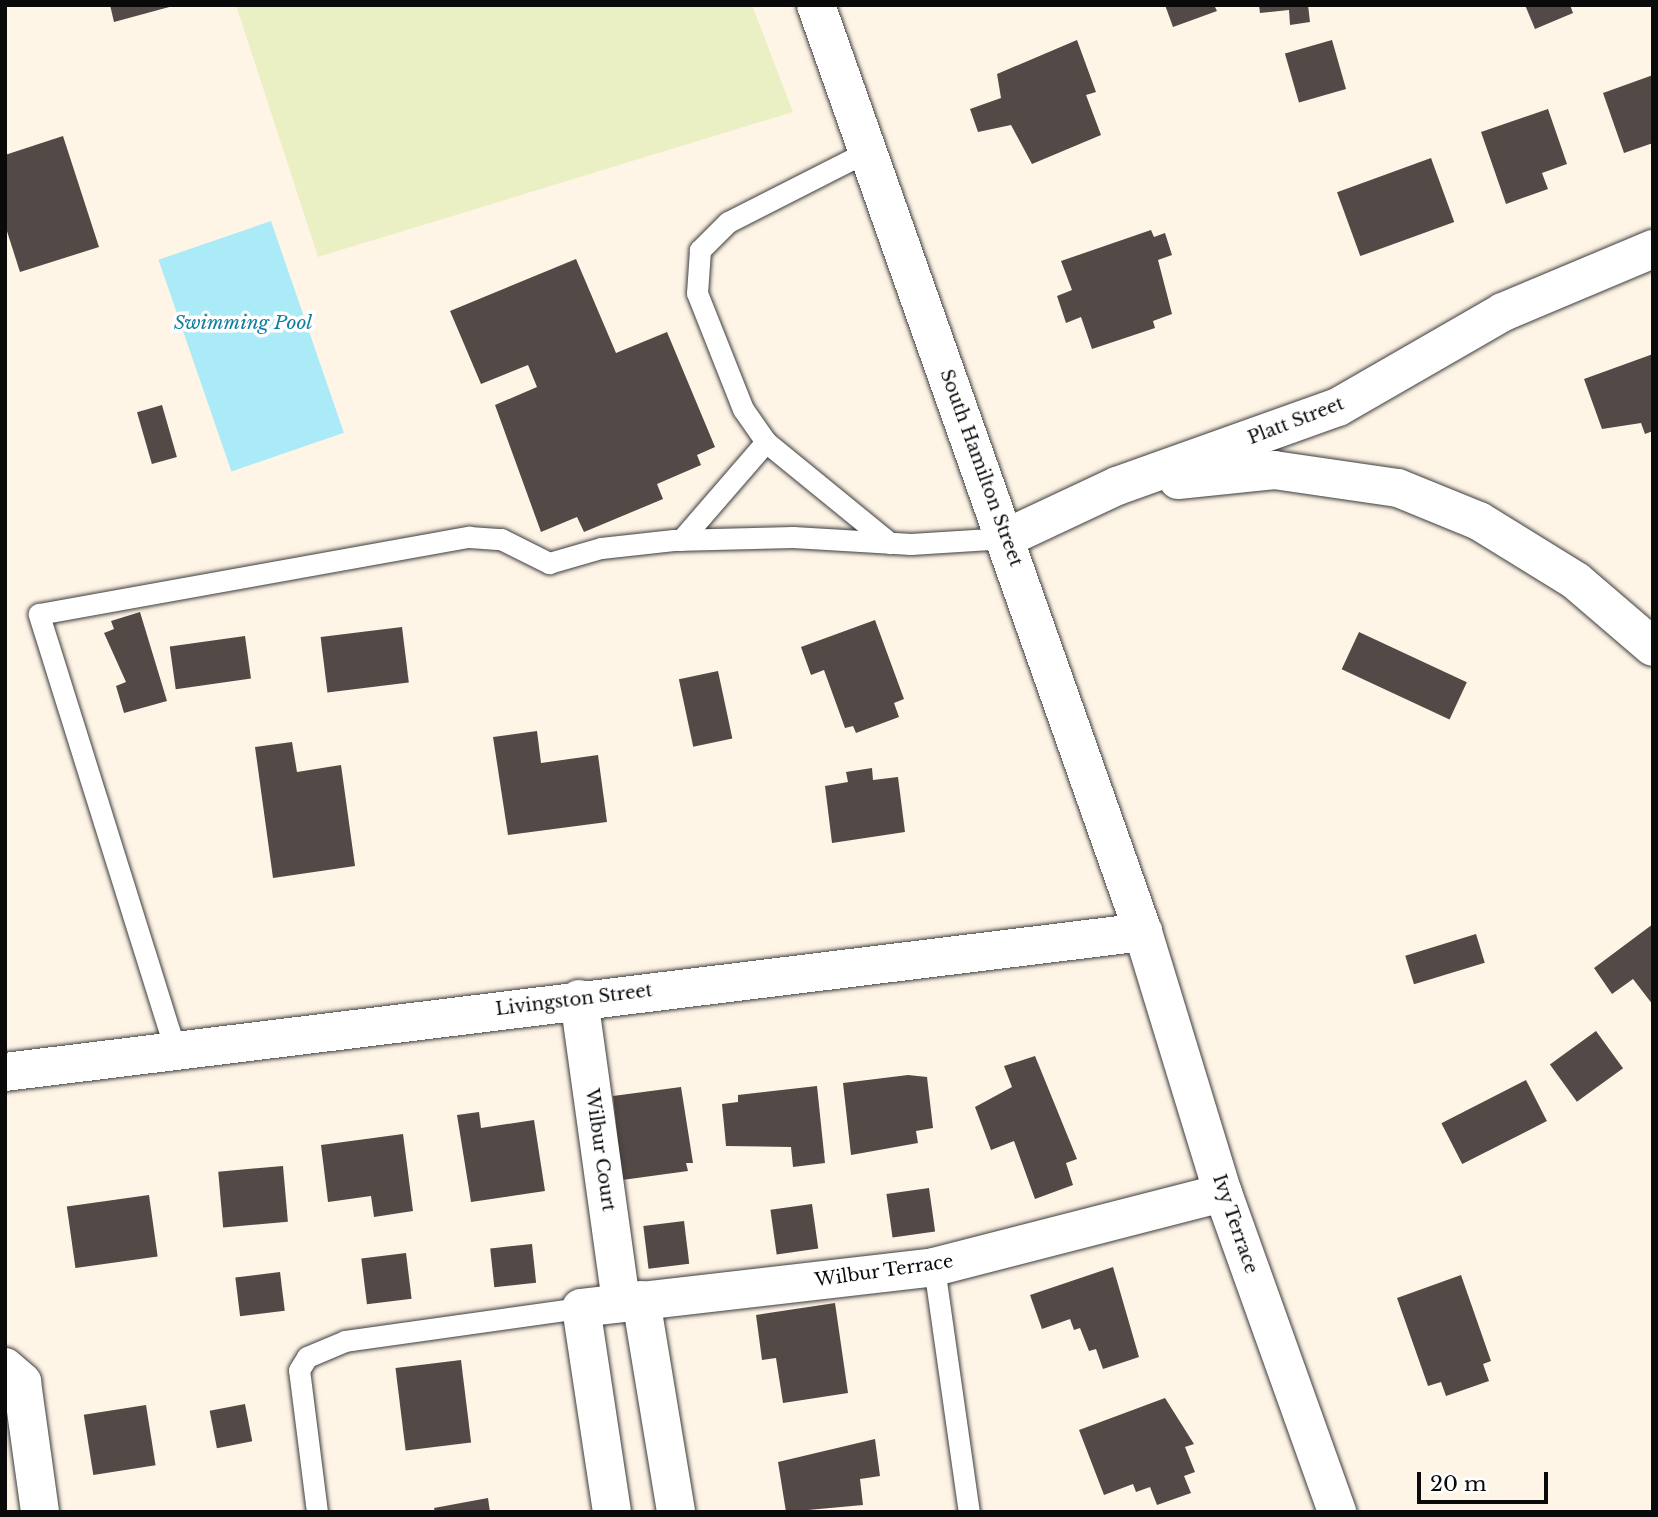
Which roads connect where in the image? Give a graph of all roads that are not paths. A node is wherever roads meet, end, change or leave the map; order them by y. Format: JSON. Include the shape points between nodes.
{"nodes":[{"id":1,"x":816,"y":5,"type":"edge"},
{"id":2,"x":868,"y":151,"type":"junction"},
{"id":3,"x":1653,"y":249,"type":"edge"},
{"id":4,"x":766,"y":442,"type":"junction"},
{"id":5,"x":1117,"y":486,"type":"junction"},
{"id":6,"x":1006,"y":538,"type":"junction"},
{"id":7,"x":681,"y":540,"type":"junction"},
{"id":8,"x":890,"y":542,"type":"junction"},
{"id":9,"x":1653,"y":647,"type":"edge"},
{"id":10,"x":1143,"y":932,"type":"junction"},
{"id":11,"x":579,"y":999,"type":"junction"},
{"id":12,"x":175,"y":1049,"type":"junction"},
{"id":13,"x":5,"y":1072,"type":"edge"},
{"id":14,"x":1223,"y":1193,"type":"junction"},
{"id":15,"x":934,"y":1268,"type":"junction"},
{"id":16,"x":631,"y":1301,"type":"junction"},
{"id":17,"x":581,"y":1308,"type":"junction"},
{"id":18,"x":5,"y":1367,"type":"edge"},
{"id":19,"x":40,"y":1512,"type":"edge"},
{"id":20,"x":317,"y":1512,"type":"edge"},
{"id":21,"x":612,"y":1512,"type":"edge"},
{"id":22,"x":676,"y":1512,"type":"edge"},
{"id":23,"x":969,"y":1512,"type":"edge"},
{"id":24,"x":1337,"y":1512,"type":"edge"}],
"edges":[{"from":1,"to":2,"type":"street","name":"South Hamilton Street"},
{"from":2,"to":4,"type":"lane","via":[[762,202],[700,250],[696,293],[743,409]]},
{"from":2,"to":6,"type":"street","name":"South Hamilton Street"},
{"from":3,"to":5,"type":"street","name":"Platt Street","via":[[1503,312],[1338,407]]},
{"from":4,"to":7,"type":"lane"},
{"from":4,"to":8,"type":"lane"},
{"from":5,"to":6,"type":"street","name":"Platt Street"},
{"from":5,"to":9,"type":"street","via":[[1274,470],[1398,488],[1479,521],[1565,574]]},
{"from":6,"to":8,"type":"lane"},
{"from":6,"to":10,"type":"street","name":"South Hamilton Street"},
{"from":7,"to":8,"type":"lane"},
{"from":7,"to":12,"type":"lane","via":[[601,548],[549,563],[501,539],[470,537],[39,614]]},
{"from":10,"to":11,"type":"street","name":"Livingston Street"},
{"from":10,"to":14,"type":"street","name":"Ivy Terrace"},
{"from":11,"to":12,"type":"street","name":"Livingston Street"},
{"from":11,"to":16,"type":"street","name":"Wilbur Court"},
{"from":12,"to":13,"type":"street","name":"Livingston Street"},
{"from":14,"to":15,"type":"street","name":"Wilbur Terrace"},
{"from":14,"to":24,"type":"street","name":"Ivy Terrace"},
{"from":15,"to":16,"type":"street","name":"Wilbur Terrace"},
{"from":15,"to":23,"type":"lane"},
{"from":16,"to":17,"type":"street","name":"Wilbur Terrace"},
{"from":16,"to":22,"type":"street","name":"Wilbur Court"},
{"from":17,"to":20,"type":"lane","via":[[345,1341],[307,1357],[299,1370]]},
{"from":17,"to":21,"type":"street"},
{"from":18,"to":19,"type":"street","via":[[22,1382]]}]}
